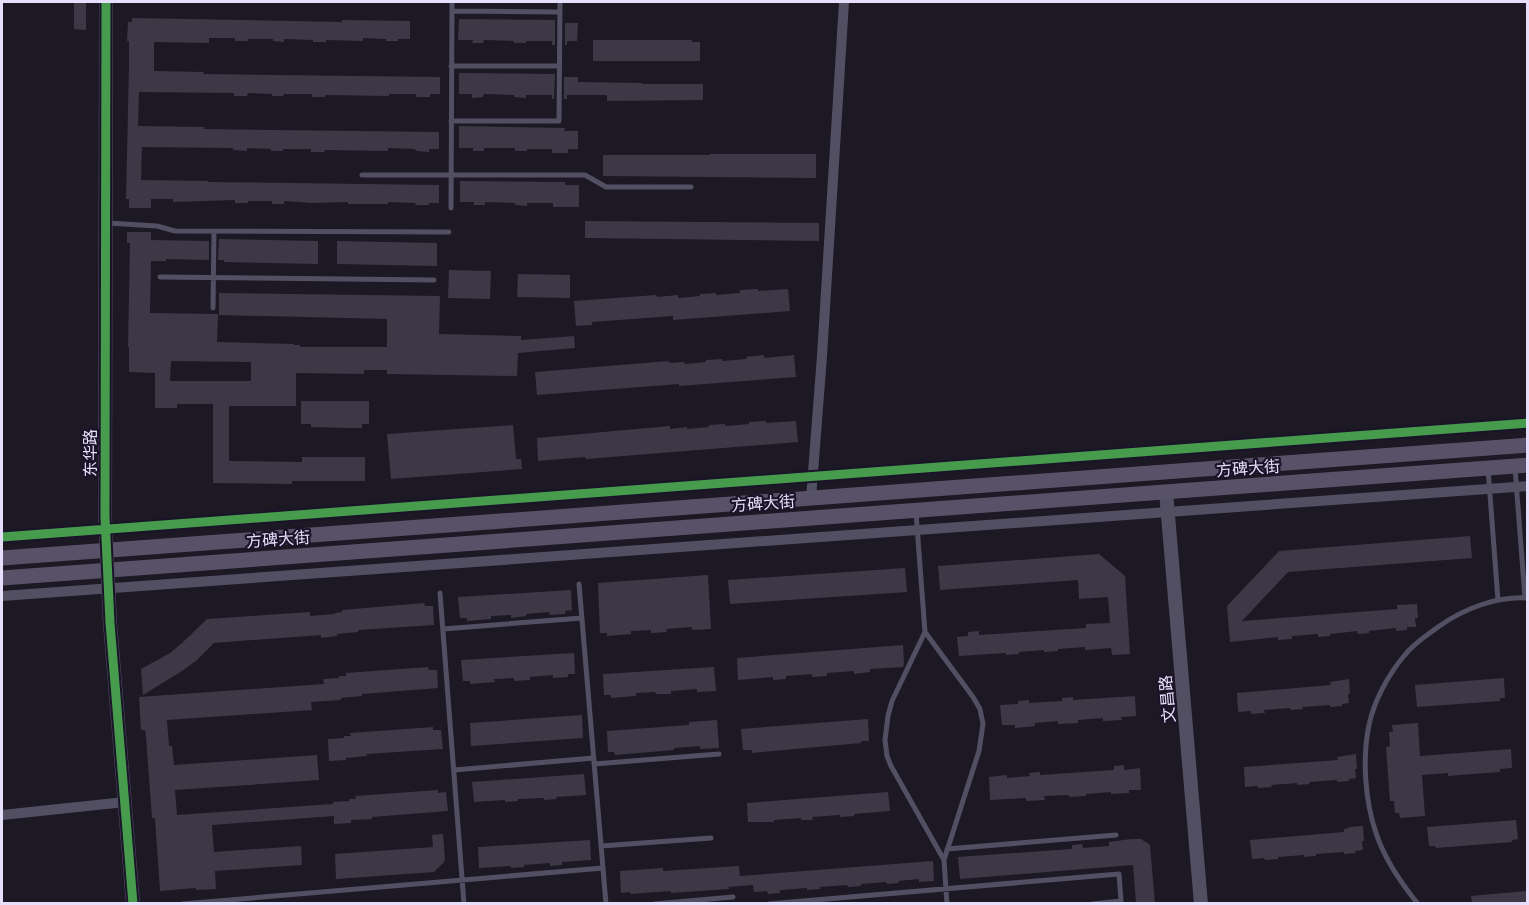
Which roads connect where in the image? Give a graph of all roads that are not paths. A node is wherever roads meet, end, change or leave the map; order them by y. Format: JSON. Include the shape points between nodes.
{"nodes":[{"id":1,"x":106,"y":2,"type":"edge"},
{"id":2,"x":452,"y":2,"type":"edge"},
{"id":3,"x":560,"y":2,"type":"edge"},
{"id":4,"x":844,"y":2,"type":"edge"},
{"id":5,"x":452,"y":11,"type":"junction"},
{"id":6,"x":560,"y":12,"type":"junction"},
{"id":7,"x":451,"y":66,"type":"junction"},
{"id":8,"x":559,"y":66,"type":"junction"},
{"id":9,"x":451,"y":121,"type":"junction"},
{"id":10,"x":362,"y":175,"type":"dead end"},
{"id":11,"x":451,"y":175,"type":"junction"},
{"id":12,"x":691,"y":188,"type":"dead end"},
{"id":13,"x":451,"y":208,"type":"dead end"},
{"id":14,"x":105,"y":223,"type":"junction"},
{"id":15,"x":214,"y":231,"type":"junction"},
{"id":16,"x":449,"y":232,"type":"dead end"},
{"id":17,"x":160,"y":277,"type":"dead end"},
{"id":18,"x":213,"y":278,"type":"junction"},
{"id":19,"x":434,"y":280,"type":"dead end"},
{"id":20,"x":213,"y":308,"type":"dead end"},
{"id":21,"x":1527,"y":423,"type":"edge"},
{"id":22,"x":1527,"y":445,"type":"edge"},
{"id":23,"x":1521,"y":465,"type":"edge"},
{"id":24,"x":1488,"y":468,"type":"junction"},
{"id":25,"x":813,"y":477,"type":"junction"},
{"id":26,"x":1522,"y":486,"type":"edge"},
{"id":27,"x":1490,"y":489,"type":"junction"},
{"id":28,"x":1166,"y":492,"type":"junction"},
{"id":29,"x":811,"y":498,"type":"junction"},
{"id":30,"x":916,"y":510,"type":"junction"},
{"id":31,"x":1168,"y":512,"type":"junction"},
{"id":32,"x":105,"y":529,"type":"junction"},
{"id":33,"x":917,"y":530,"type":"junction"},
{"id":34,"x":2,"y":537,"type":"edge"},
{"id":35,"x":106,"y":550,"type":"junction"},
{"id":36,"x":2,"y":558,"type":"edge"},
{"id":37,"x":107,"y":570,"type":"junction"},
{"id":38,"x":2,"y":578,"type":"edge"},
{"id":39,"x":579,"y":584,"type":"dead end"},
{"id":40,"x":108,"y":588,"type":"junction"},
{"id":41,"x":440,"y":593,"type":"dead end"},
{"id":42,"x":2,"y":596,"type":"edge"},
{"id":43,"x":1526,"y":598,"type":"edge"},
{"id":44,"x":1498,"y":600,"type":"junction"},
{"id":45,"x":582,"y":618,"type":"junction"},
{"id":46,"x":443,"y":629,"type":"junction"},
{"id":47,"x":925,"y":632,"type":"junction"},
{"id":48,"x":719,"y":754,"type":"dead end"},
{"id":49,"x":594,"y":761,"type":"junction"},
{"id":50,"x":454,"y":770,"type":"junction"},
{"id":51,"x":125,"y":802,"type":"junction"},
{"id":52,"x":2,"y":815,"type":"edge"},
{"id":53,"x":1116,"y":835,"type":"dead end"},
{"id":54,"x":711,"y":838,"type":"dead end"},
{"id":55,"x":601,"y":846,"type":"junction"},
{"id":56,"x":947,"y":849,"type":"junction"},
{"id":57,"x":944,"y":860,"type":"junction"},
{"id":58,"x":603,"y":868,"type":"junction"},
{"id":59,"x":463,"y":880,"type":"junction"},
{"id":60,"x":946,"y":888,"type":"junction"},
{"id":61,"x":733,"y":897,"type":"dead end"},
{"id":62,"x":133,"y":903,"type":"edge"},
{"id":63,"x":182,"y":903,"type":"edge"},
{"id":64,"x":464,"y":903,"type":"edge"},
{"id":65,"x":606,"y":903,"type":"edge"},
{"id":66,"x":654,"y":903,"type":"edge"},
{"id":67,"x":768,"y":903,"type":"edge"},
{"id":68,"x":947,"y":903,"type":"edge"},
{"id":69,"x":1092,"y":903,"type":"edge"},
{"id":70,"x":1201,"y":903,"type":"edge"},
{"id":71,"x":1418,"y":903,"type":"edge"}],
"edges":[{"from":1,"to":14,"type":"street","name":"东华路"},
{"from":2,"to":5,"type":"lane"},
{"from":3,"to":6,"type":"lane"},
{"from":4,"to":25,"type":"street"},
{"from":5,"to":6,"type":"lane"},
{"from":5,"to":7,"type":"lane"},
{"from":6,"to":8,"type":"lane"},
{"from":7,"to":8,"type":"lane"},
{"from":7,"to":9,"type":"lane"},
{"from":8,"to":9,"type":"lane","via":[[559,121]]},
{"from":9,"to":11,"type":"lane"},
{"from":10,"to":11,"type":"lane"},
{"from":11,"to":12,"type":"lane","via":[[585,176],[606,187]]},
{"from":11,"to":13,"type":"lane"},
{"from":14,"to":15,"type":"lane"},
{"from":14,"to":32,"type":"street","name":"东华路"},
{"from":15,"to":16,"type":"lane"},
{"from":15,"to":18,"type":"lane"},
{"from":17,"to":18,"type":"lane"},
{"from":18,"to":19,"type":"lane"},
{"from":18,"to":20,"type":"lane"},
{"from":21,"to":25,"type":"street"},
{"from":22,"to":29,"type":"main road","name":"方碑大街"},
{"from":23,"to":24,"type":"main road","name":"方碑大街"},
{"from":23,"to":26,"type":"lane"},
{"from":24,"to":27,"type":"lane"},
{"from":24,"to":28,"type":"main road","name":"方碑大街"},
{"from":25,"to":29,"type":"street"},
{"from":25,"to":32,"type":"street"},
{"from":26,"to":27,"type":"street"},
{"from":26,"to":43,"type":"lane"},
{"from":27,"to":31,"type":"street"},
{"from":27,"to":44,"type":"lane"},
{"from":28,"to":30,"type":"main road","name":"方碑大街"},
{"from":28,"to":31,"type":"street","name":"文昌路"},
{"from":29,"to":35,"type":"main road","name":"方碑大街"},
{"from":30,"to":33,"type":"lane"},
{"from":30,"to":37,"type":"main road","name":"方碑大街"},
{"from":31,"to":33,"type":"street"},
{"from":31,"to":70,"type":"street","name":"文昌路"},
{"from":32,"to":34,"type":"street"},
{"from":32,"to":35,"type":"street","name":"东华路"},
{"from":33,"to":40,"type":"street"},
{"from":33,"to":47,"type":"lane"},
{"from":35,"to":36,"type":"main road","name":"方碑大街"},
{"from":35,"to":37,"type":"street","name":"东华路"},
{"from":37,"to":38,"type":"main road","name":"方碑大街"},
{"from":37,"to":40,"type":"street","name":"东华路"},
{"from":39,"to":45,"type":"lane"},
{"from":40,"to":42,"type":"street"},
{"from":40,"to":51,"type":"street","name":"东华路"},
{"from":41,"to":46,"type":"lane"},
{"from":43,"to":44,"type":"lane"},
{"from":44,"to":71,"type":"lane","via":[[1456,615],[1413,646],[1388,680],[1369,725],[1367,795],[1376,832],[1387,857]]},
{"from":45,"to":46,"type":"lane"},
{"from":45,"to":49,"type":"lane"},
{"from":46,"to":50,"type":"lane"},
{"from":47,"to":56,"type":"lane","via":[[973,697],[983,724]]},
{"from":47,"to":57,"type":"lane","via":[[892,701],[885,740],[891,766]]},
{"from":48,"to":49,"type":"lane"},
{"from":49,"to":50,"type":"lane"},
{"from":49,"to":55,"type":"lane"},
{"from":50,"to":59,"type":"lane"},
{"from":51,"to":52,"type":"street"},
{"from":51,"to":62,"type":"street","name":"东华路"},
{"from":53,"to":56,"type":"lane"},
{"from":54,"to":55,"type":"lane"},
{"from":55,"to":58,"type":"lane"},
{"from":56,"to":57,"type":"lane"},
{"from":57,"to":60,"type":"lane"},
{"from":58,"to":59,"type":"lane"},
{"from":58,"to":65,"type":"lane"},
{"from":59,"to":63,"type":"lane"},
{"from":59,"to":64,"type":"lane"},
{"from":60,"to":67,"type":"lane"},
{"from":60,"to":68,"type":"lane"},
{"from":60,"to":69,"type":"lane","via":[[1119,874],[1121,901]]},
{"from":61,"to":66,"type":"lane"}]}
